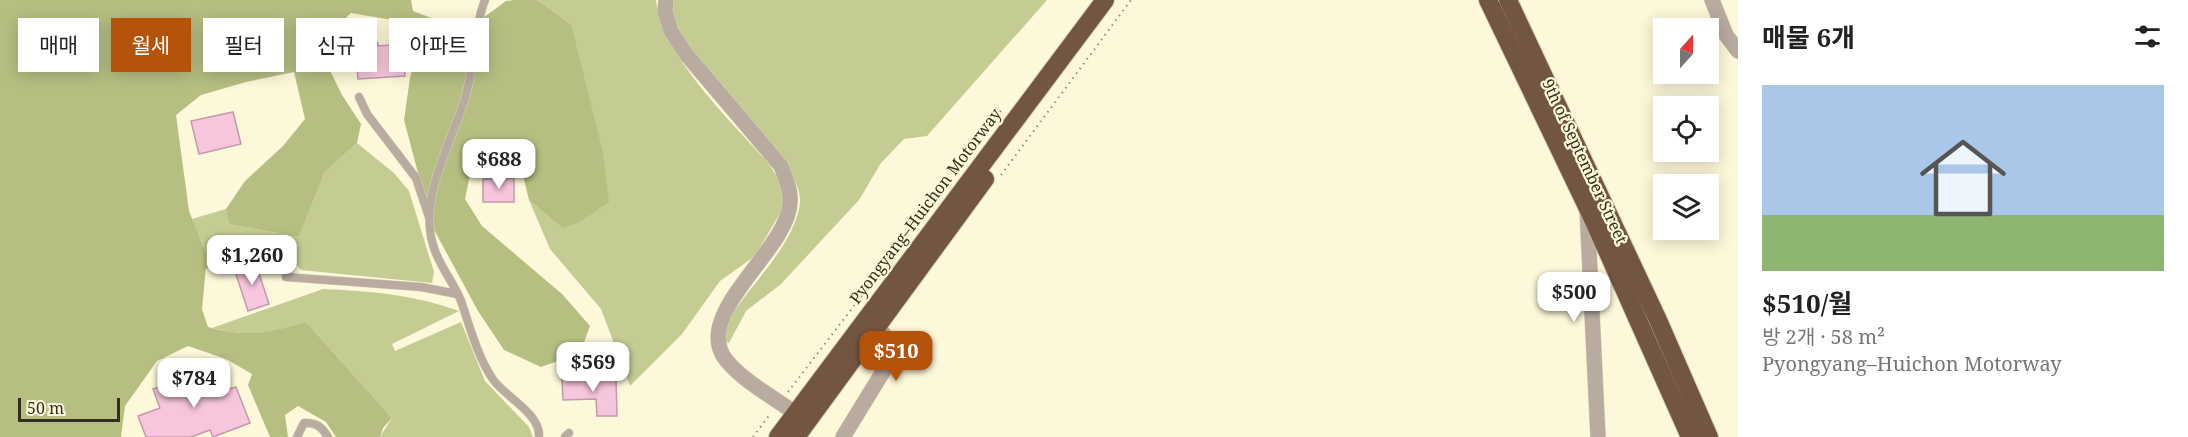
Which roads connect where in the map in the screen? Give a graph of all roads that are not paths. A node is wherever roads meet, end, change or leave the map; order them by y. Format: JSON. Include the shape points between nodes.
{"nodes":[{"id":1,"x":485,"y":0,"type":"edge"},
{"id":2,"x":666,"y":0,"type":"edge"},
{"id":3,"x":1105,"y":0,"type":"edge"},
{"id":4,"x":1116,"y":0,"type":"edge"},
{"id":5,"x":1488,"y":0,"type":"edge"},
{"id":6,"x":1508,"y":0,"type":"edge"},
{"id":7,"x":1712,"y":0,"type":"edge"},
{"id":8,"x":1737,"y":49,"type":"edge"},
{"id":9,"x":359,"y":97,"type":"dead end"},
{"id":10,"x":1587,"y":206,"type":"junction"},
{"id":11,"x":430,"y":218,"type":"junction"},
{"id":12,"x":286,"y":277,"type":"dead end"},
{"id":13,"x":457,"y":294,"type":"junction"},
{"id":14,"x":877,"y":326,"type":"junction"},
{"id":15,"x":795,"y":413,"type":"junction"},
{"id":16,"x":297,"y":437,"type":"edge"},
{"id":17,"x":328,"y":437,"type":"edge"},
{"id":18,"x":538,"y":437,"type":"edge"},
{"id":19,"x":778,"y":437,"type":"edge"},
{"id":20,"x":796,"y":437,"type":"edge"},
{"id":21,"x":843,"y":437,"type":"edge"},
{"id":22,"x":1598,"y":437,"type":"edge"},
{"id":23,"x":1690,"y":437,"type":"edge"},
{"id":24,"x":1709,"y":437,"type":"edge"}],
"edges":[{"from":1,"to":11,"type":"lane","via":[[478,17],[465,98],[435,181]]},
{"from":2,"to":15,"type":"street","via":[[671,31],[686,54],[781,166],[788,186],[791,203],[786,217],[721,318],[717,335],[725,359]]},
{"from":3,"to":15,"type":"highway","name":"Pyongyang–Huichon Motorway"},
{"from":4,"to":14,"type":"highway","name":"Pyongyang–Huichon Motorway"},
{"from":5,"to":10,"type":"highway","name":"9th of September Street"},
{"from":6,"to":24,"type":"highway","name":"9th of September Street"},
{"from":7,"to":8,"type":"street"},
{"from":9,"to":11,"type":"lane","via":[[367,114],[416,178]]},
{"from":10,"to":22,"type":"street"},
{"from":10,"to":23,"type":"highway","name":"9th of September Street"},
{"from":11,"to":13,"type":"lane","via":[[434,249]]},
{"from":12,"to":13,"type":"lane","via":[[411,286]]},
{"from":13,"to":18,"type":"lane","via":[[490,374],[536,423]]},
{"from":14,"to":20,"type":"highway","name":"Pyongyang–Huichon Motorway"},
{"from":14,"to":21,"type":"street","via":[[888,340],[892,357]]},
{"from":15,"to":19,"type":"highway","name":"Pyongyang–Huichon Motorway"},
{"from":16,"to":17,"type":"lane","via":[[304,423],[312,422]]}]}
